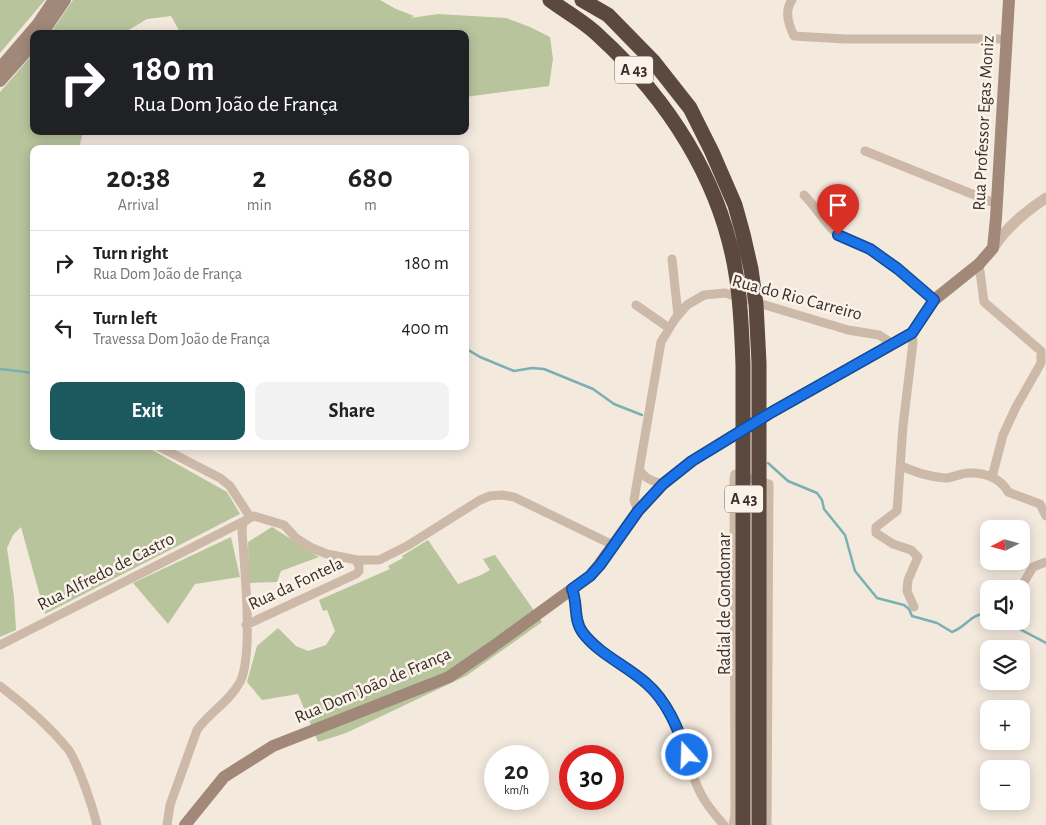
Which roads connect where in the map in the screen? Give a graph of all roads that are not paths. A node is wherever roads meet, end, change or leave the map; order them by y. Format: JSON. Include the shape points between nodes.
{"nodes":[{"id":1,"x":54,"y":0,"type":"edge"},
{"id":2,"x":65,"y":0,"type":"edge"},
{"id":3,"x":550,"y":0,"type":"edge"},
{"id":4,"x":582,"y":0,"type":"edge"},
{"id":5,"x":593,"y":0,"type":"edge"},
{"id":6,"x":792,"y":0,"type":"edge"},
{"id":7,"x":1009,"y":0,"type":"edge"},
{"id":8,"x":608,"y":16,"type":"junction"},
{"id":9,"x":33,"y":30,"type":"edge"},
{"id":10,"x":45,"y":30,"type":"edge"},
{"id":11,"x":30,"y":33,"type":"edge"},
{"id":12,"x":1007,"y":39,"type":"junction"},
{"id":13,"x":30,"y":47,"type":"edge"},
{"id":14,"x":0,"y":68,"type":"edge"},
{"id":15,"x":0,"y":81,"type":"edge"},
{"id":16,"x":865,"y":151,"type":"dead end"},
{"id":17,"x":804,"y":195,"type":"dead end"},
{"id":18,"x":1046,"y":198,"type":"edge"},
{"id":19,"x":997,"y":204,"type":"junction"},
{"id":20,"x":993,"y":248,"type":"junction"},
{"id":21,"x":672,"y":259,"type":"dead end"},
{"id":22,"x":979,"y":264,"type":"junction"},
{"id":23,"x":934,"y":300,"type":"junction"},
{"id":24,"x":636,"y":305,"type":"dead end"},
{"id":25,"x":678,"y":315,"type":"junction"},
{"id":26,"x":669,"y":328,"type":"junction"},
{"id":27,"x":912,"y":333,"type":"junction"},
{"id":28,"x":893,"y":344,"type":"junction"},
{"id":29,"x":166,"y":450,"type":"edge"},
{"id":30,"x":901,"y":466,"type":"junction"},
{"id":31,"x":639,"y":469,"type":"junction"},
{"id":32,"x":992,"y":476,"type":"junction"},
{"id":33,"x":663,"y":484,"type":"junction"},
{"id":34,"x":638,"y":511,"type":"junction"},
{"id":35,"x":1046,"y":516,"type":"edge"},
{"id":36,"x":250,"y":517,"type":"junction"},
{"id":37,"x":226,"y":529,"type":"junction"},
{"id":38,"x":243,"y":540,"type":"junction"},
{"id":39,"x":613,"y":545,"type":"junction"},
{"id":40,"x":355,"y":560,"type":"junction"},
{"id":41,"x":1046,"y":562,"type":"edge"},
{"id":42,"x":1025,"y":580,"type":"edge"},
{"id":43,"x":572,"y":589,"type":"junction"},
{"id":44,"x":914,"y":607,"type":"dead end"},
{"id":45,"x":246,"y":625,"type":"junction"},
{"id":46,"x":0,"y":644,"type":"edge"},
{"id":47,"x":0,"y":686,"type":"edge"},
{"id":48,"x":97,"y":825,"type":"edge"},
{"id":49,"x":167,"y":825,"type":"edge"},
{"id":50,"x":184,"y":825,"type":"edge"},
{"id":51,"x":724,"y":825,"type":"edge"},
{"id":52,"x":733,"y":825,"type":"edge"},
{"id":53,"x":743,"y":825,"type":"edge"},
{"id":54,"x":759,"y":825,"type":"edge"},
{"id":55,"x":767,"y":825,"type":"edge"}],
"edges":[{"from":1,"to":9,"type":"main road"},
{"from":2,"to":10,"type":"main road"},
{"from":3,"to":53,"type":"highway","name":"Radial de Gondomar","number":"A 43","via":[[598,34],[641,77],[674,121],[707,178],[720,210],[736,272],[744,365]]},
{"from":4,"to":8,"type":"highway","name":"Radial de Gondomar","number":"A 43"},
{"from":5,"to":8,"type":"highway"},
{"from":6,"to":12,"type":"street","via":[[787,11],[788,25],[794,36]]},
{"from":7,"to":12,"type":"main road","name":"Rua Professor Egas Moniz"},
{"from":8,"to":54,"type":"highway","name":"Radial de Gondomar","number":"A 43","via":[[653,60],[690,108],[736,205],[751,269],[759,373]]},
{"from":11,"to":14,"type":"main road"},
{"from":12,"to":19,"type":"main road","name":"Rua Professor Egas Moniz"},
{"from":13,"to":15,"type":"main road"},
{"from":16,"to":19,"type":"street"},
{"from":17,"to":23,"type":"street","via":[[838,235],[870,249]]},
{"from":18,"to":20,"type":"street","via":[[1016,222]]},
{"from":19,"to":20,"type":"main road","name":"Rua Professor Egas Moniz"},
{"from":20,"to":22,"type":"main road","name":"Rua Dom João de França"},
{"from":21,"to":25,"type":"street"},
{"from":22,"to":23,"type":"main road","name":"Rua Dom João de França"},
{"from":22,"to":32,"type":"street","via":[[984,302],[1041,351],[1041,364],[1003,435]]},
{"from":23,"to":27,"type":"main road","name":"Rua Dom João de França"},
{"from":24,"to":26,"type":"street"},
{"from":25,"to":26,"type":"street","name":"Rua do Rio Carreiro"},
{"from":25,"to":28,"type":"street","name":"Rua do Rio Carreiro","via":[[704,295],[725,292],[826,324],[879,335]]},
{"from":26,"to":31,"type":"street","name":"Rua do Rio Carreiro","via":[[661,342]]},
{"from":27,"to":28,"type":"main road","name":"Rua Dom João de França"},
{"from":27,"to":30,"type":"street"},
{"from":28,"to":33,"type":"main road","name":"Rua Dom João de França","via":[[772,412],[692,461]]},
{"from":29,"to":36,"type":"street","via":[[220,478],[230,486]]},
{"from":30,"to":32,"type":"street","via":[[926,476],[948,478],[968,473]]},
{"from":30,"to":44,"type":"street","via":[[897,511],[876,527],[876,533],[911,550],[918,557],[907,591]]},
{"from":31,"to":33,"type":"street","via":[[644,476]]},
{"from":31,"to":34,"type":"street","name":"Rua do Rio Carreiro","via":[[634,500]]},
{"from":32,"to":35,"type":"street","via":[[1008,492],[1040,504]]},
{"from":33,"to":34,"type":"main road","name":"Rua Dom João de França"},
{"from":34,"to":39,"type":"main road","name":"Rua Dom João de França"},
{"from":36,"to":37,"type":"street","name":"Rua Alfredo de Castro"},
{"from":36,"to":38,"type":"street","via":[[244,523]]},
{"from":36,"to":40,"type":"street","name":"Rua da Fontela","via":[[284,525],[312,548]]},
{"from":37,"to":38,"type":"street","via":[[237,532]]},
{"from":37,"to":46,"type":"street","name":"Rua Alfredo de Castro"},
{"from":38,"to":45,"type":"street"},
{"from":39,"to":40,"type":"street","name":"Rua da Fontela","via":[[532,505],[502,495],[480,500],[389,556],[379,560]]},
{"from":39,"to":43,"type":"main road","name":"Rua Dom João de França","via":[[590,576]]},
{"from":40,"to":45,"type":"street","name":"Rua da Fontela","via":[[359,566],[356,574]]},
{"from":41,"to":42,"type":"street","via":[[1033,567]]},
{"from":43,"to":50,"type":"main road","name":"Rua Dom João de França","via":[[449,677],[273,746],[224,777]]},
{"from":43,"to":51,"type":"street","via":[[576,622],[582,632],[598,649],[645,682],[660,697],[682,738],[701,794]]},
{"from":45,"to":49,"type":"street","name":"Rua da Fontela","via":[[247,647],[241,680],[197,730],[170,805]]},
{"from":47,"to":48,"type":"street","via":[[42,722],[69,751],[82,778]]},
{"from":52,"to":55,"type":"street","via":[[735,474],[769,484]]}]}
